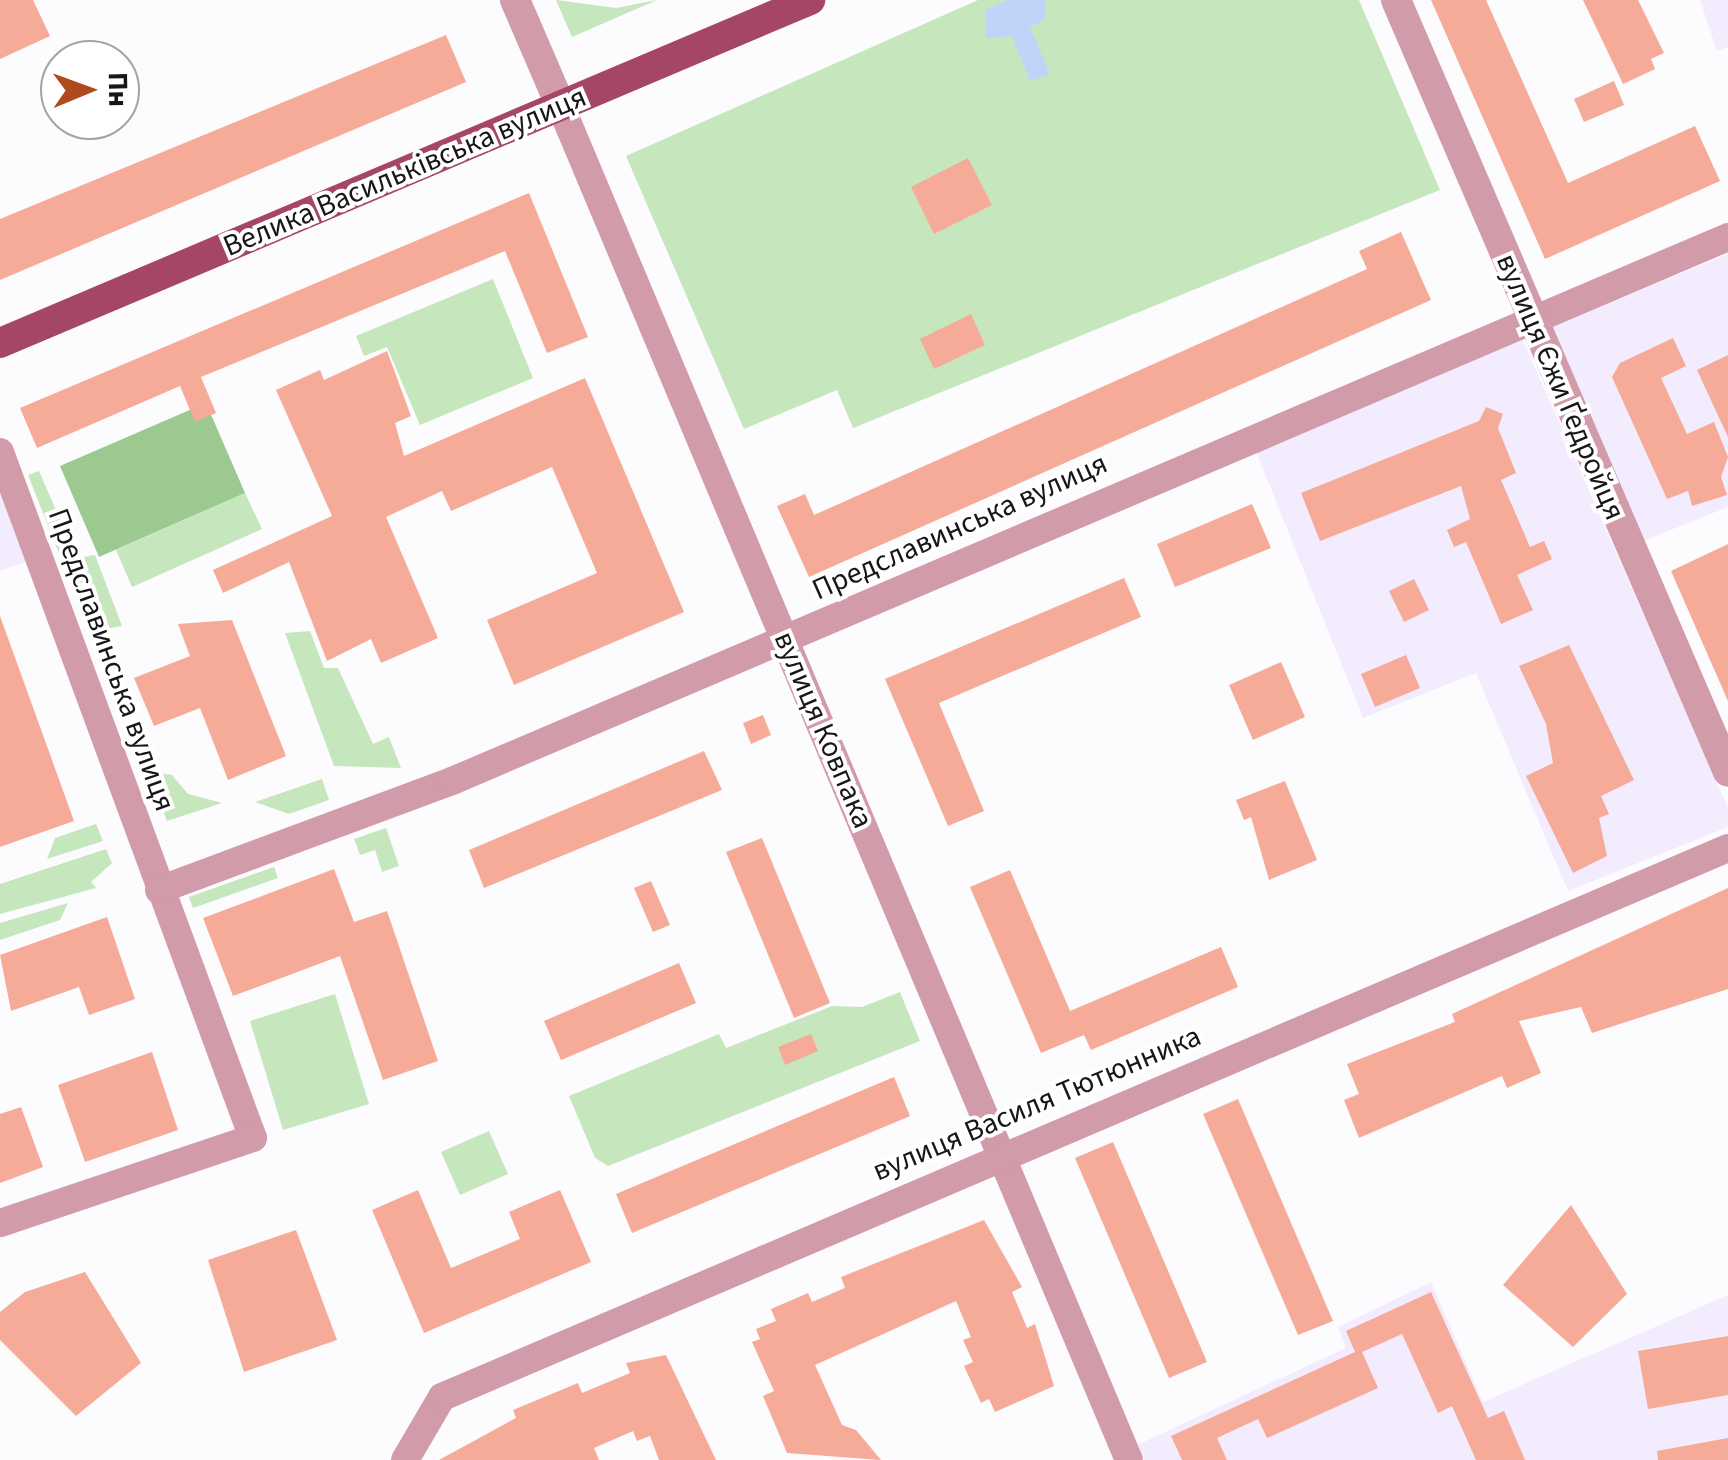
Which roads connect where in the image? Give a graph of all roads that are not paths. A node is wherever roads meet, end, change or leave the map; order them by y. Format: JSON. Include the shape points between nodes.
{"nodes":[{"id":1,"x":515,"y":0,"type":"edge"},
{"id":2,"x":810,"y":0,"type":"edge"},
{"id":3,"x":1396,"y":0,"type":"edge"},
{"id":4,"x":561,"y":107,"type":"junction"},
{"id":5,"x":1728,"y":237,"type":"edge"},
{"id":6,"x":1529,"y":318,"type":"junction"},
{"id":7,"x":0,"y":342,"type":"edge"},
{"id":8,"x":0,"y":452,"type":"edge"},
{"id":9,"x":785,"y":639,"type":"junction"},
{"id":10,"x":1728,"y":772,"type":"edge"},
{"id":11,"x":1728,"y":848,"type":"edge"},
{"id":12,"x":159,"y":890,"type":"junction"},
{"id":13,"x":1000,"y":1153,"type":"junction"},
{"id":14,"x":0,"y":1223,"type":"edge"},
{"id":15,"x":406,"y":1460,"type":"edge"},
{"id":16,"x":1130,"y":1460,"type":"edge"}],
"edges":[{"from":1,"to":4,"type":"street","name":"вулиця Ковпака"},
{"from":2,"to":4,"type":"main road","name":"Велика Васильківська вулиця"},
{"from":3,"to":6,"type":"street","name":"вулиця Єжи Ґедройця"},
{"from":4,"to":7,"type":"main road","name":"Велика Васильківська вулиця"},
{"from":4,"to":9,"type":"street","name":"вулиця Ковпака"},
{"from":5,"to":6,"type":"street","name":"Предславинська вулиця"},
{"from":6,"to":9,"type":"street","name":"Предславинська вулиця"},
{"from":6,"to":10,"type":"street","name":"вулиця Єжи Ґедройця"},
{"from":8,"to":12,"type":"street","name":"Предславинська вулиця"},
{"from":9,"to":12,"type":"street","name":"Предславинська вулиця","via":[[436,787]]},
{"from":9,"to":13,"type":"street","name":"вулиця Ковпака"},
{"from":11,"to":13,"type":"street","name":"вулиця Василя Тютюнника"},
{"from":12,"to":14,"type":"street","name":"Предславинська вулиця","via":[[252,1138]]},
{"from":13,"to":15,"type":"street","name":"вулиця Василя Тютюнника","via":[[442,1397]]},
{"from":13,"to":16,"type":"street","name":"вулиця Ковпака"}]}
